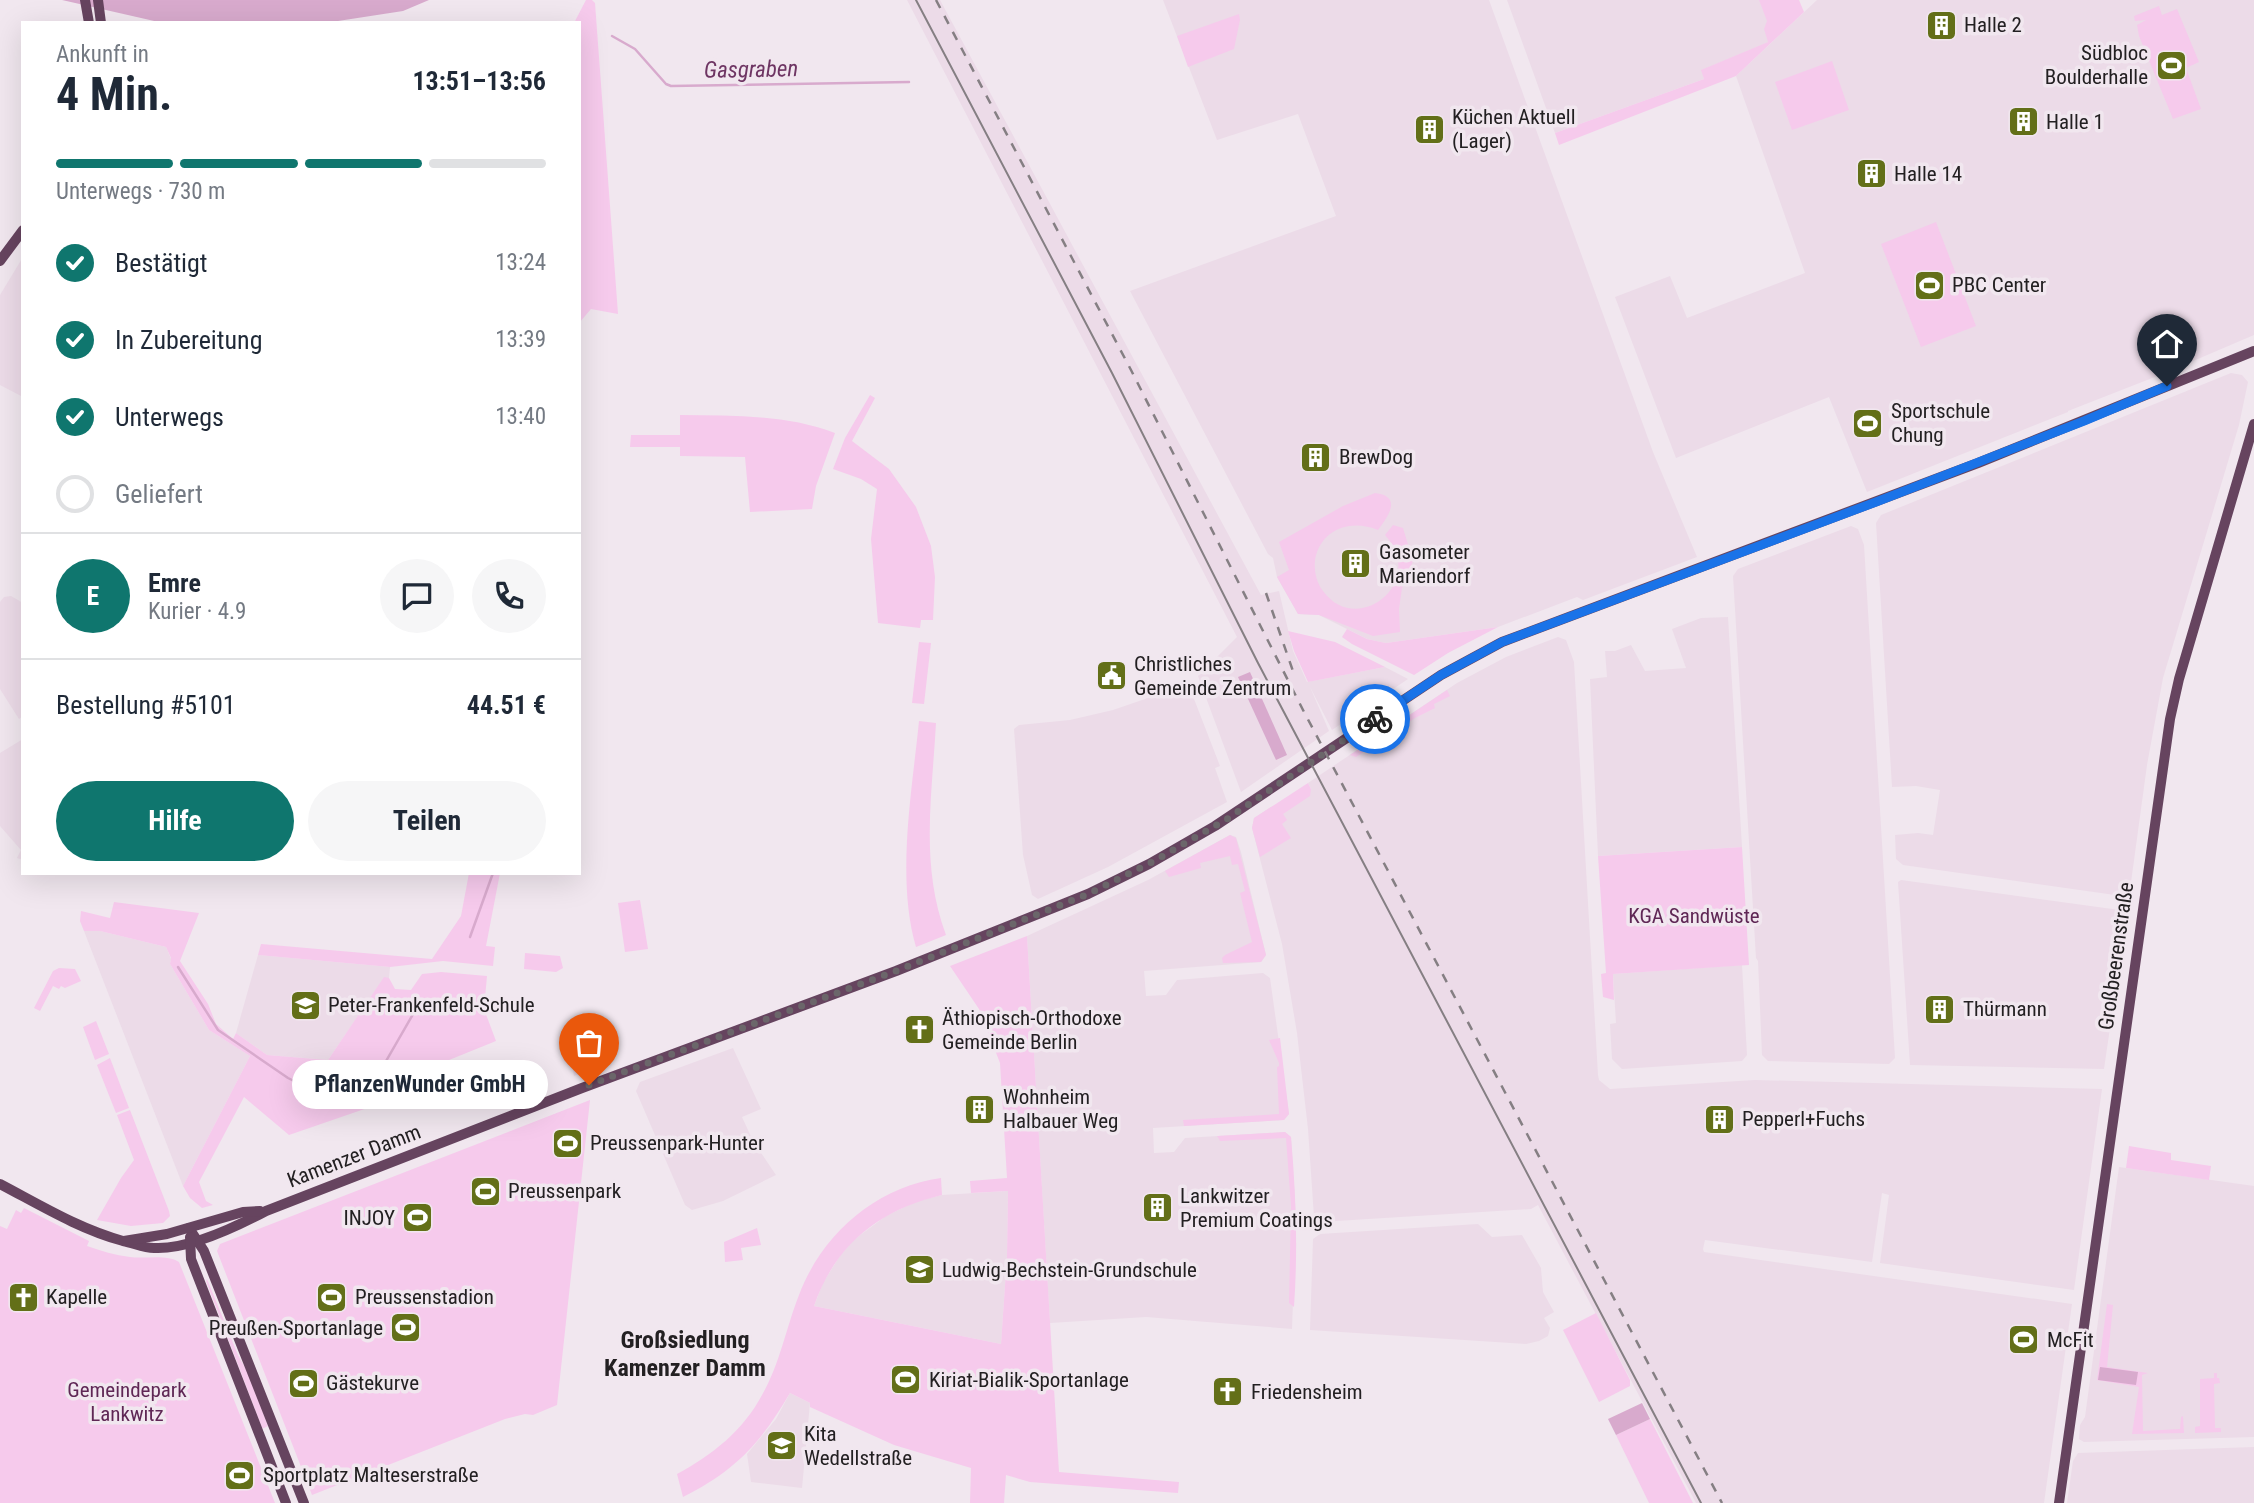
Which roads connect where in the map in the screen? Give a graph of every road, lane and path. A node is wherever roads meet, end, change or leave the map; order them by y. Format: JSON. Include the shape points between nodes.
{"nodes":[{"id":1,"x":85,"y":0,"type":"edge"},
{"id":2,"x":97,"y":0,"type":"edge"},
{"id":3,"x":89,"y":21,"type":"edge"},
{"id":4,"x":101,"y":21,"type":"edge"},
{"id":5,"x":21,"y":233,"type":"edge"},
{"id":6,"x":0,"y":261,"type":"edge"},
{"id":7,"x":2254,"y":351,"type":"edge"},
{"id":8,"x":2254,"y":424,"type":"edge"},
{"id":9,"x":0,"y":1184,"type":"edge"},
{"id":10,"x":267,"y":1211,"type":"junction"},
{"id":11,"x":189,"y":1228,"type":"junction"},
{"id":12,"x":124,"y":1241,"type":"junction"},
{"id":13,"x":195,"y":1242,"type":"junction"},
{"id":14,"x":274,"y":1427,"type":"junction"},
{"id":15,"x":259,"y":1433,"type":"junction"},
{"id":16,"x":286,"y":1503,"type":"edge"},
{"id":17,"x":303,"y":1503,"type":"edge"},
{"id":18,"x":2059,"y":1503,"type":"edge"}],
"edges":[{"from":1,"to":3,"type":"main road"},
{"from":2,"to":4,"type":"main road"},
{"from":5,"to":6,"type":"main road"},
{"from":7,"to":10,"type":"main road","name":"Kamenzer Damm","via":[[1942,477],[1502,642],[1441,675],[1227,819],[1064,904]]},
{"from":8,"to":18,"type":"main road","name":"Großbeerenstraße","via":[[2170,719]]},
{"from":9,"to":12,"type":"main road","name":"Kamenzer Damm","via":[[93,1232]]},
{"from":10,"to":11,"type":"main road","name":"Kamenzer Damm"},
{"from":10,"to":13,"type":"main road","name":"Kamenzer Damm"},
{"from":11,"to":12,"type":"main road","name":"Kamenzer Damm"},
{"from":11,"to":13,"type":"main road"},
{"from":12,"to":13,"type":"main road","name":"Kamenzer Damm","via":[[156,1249]]},
{"from":13,"to":14,"type":"main road"},
{"from":13,"to":15,"type":"main road","via":[[191,1259]]},
{"from":14,"to":15,"type":"main road"},
{"from":14,"to":17,"type":"main road"},
{"from":15,"to":16,"type":"main road"}]}
